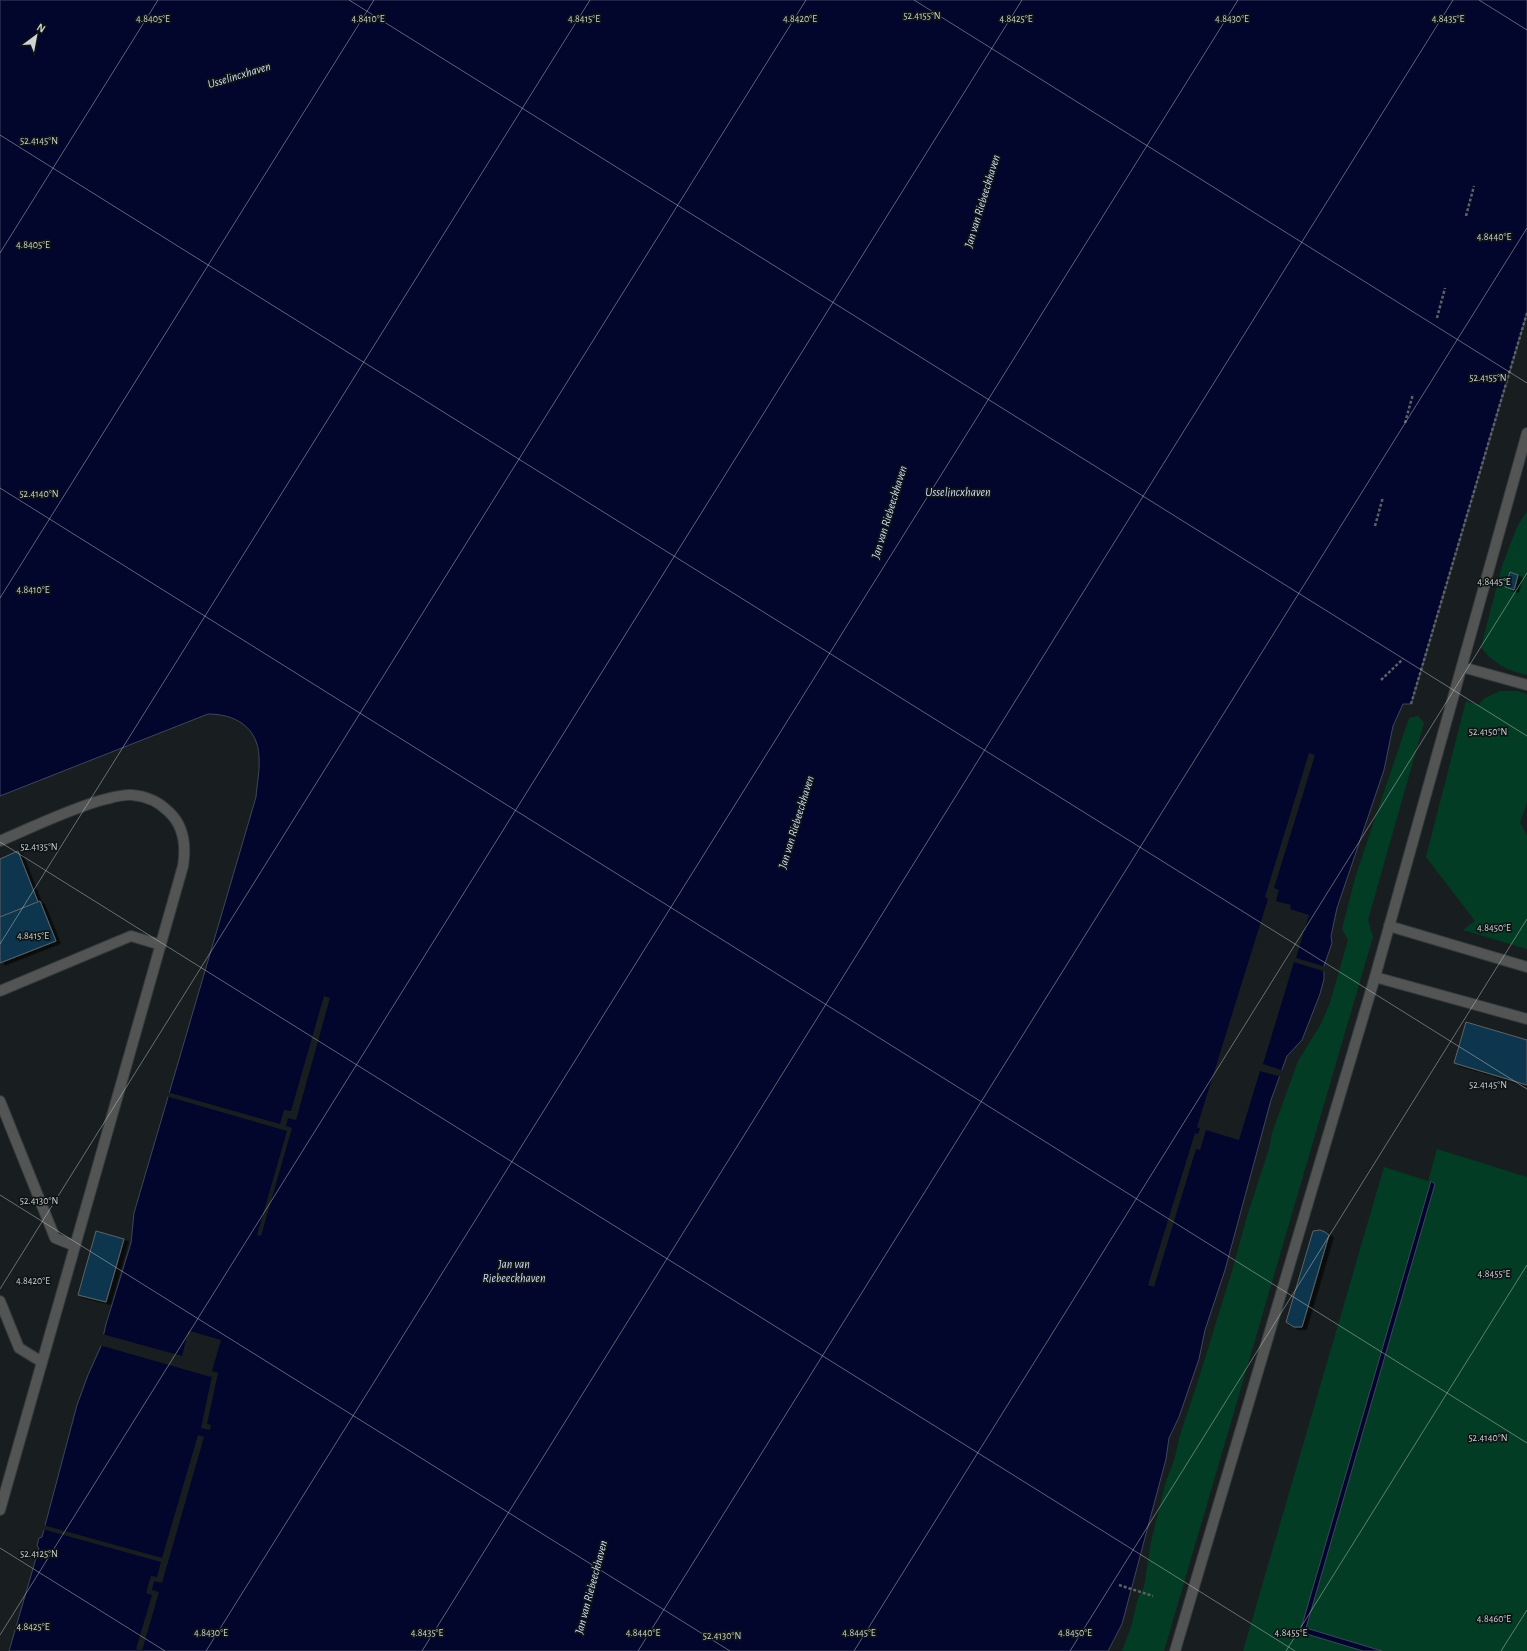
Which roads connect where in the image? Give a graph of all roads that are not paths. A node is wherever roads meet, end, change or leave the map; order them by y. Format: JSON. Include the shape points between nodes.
{"nodes":[{"id":1,"x":1527,"y":433,"type":"edge"},
{"id":2,"x":1462,"y":667,"type":"junction"},
{"id":3,"x":1527,"y":686,"type":"edge"},
{"id":4,"x":0,"y":841,"type":"edge"},
{"id":5,"x":1389,"y":926,"type":"junction"},
{"id":6,"x":161,"y":945,"type":"junction"},
{"id":7,"x":1527,"y":967,"type":"edge"},
{"id":8,"x":1375,"y":977,"type":"junction"},
{"id":9,"x":0,"y":991,"type":"edge"},
{"id":10,"x":1527,"y":1019,"type":"edge"},
{"id":11,"x":0,"y":1101,"type":"edge"},
{"id":12,"x":75,"y":1246,"type":"junction"},
{"id":13,"x":0,"y":1301,"type":"edge"},
{"id":14,"x":42,"y":1362,"type":"junction"},
{"id":15,"x":0,"y":1510,"type":"edge"},
{"id":16,"x":1175,"y":1651,"type":"edge"}],
"edges":[{"from":1,"to":2,"type":"lane"},
{"from":2,"to":3,"type":"lane"},
{"from":2,"to":5,"type":"lane"},
{"from":4,"to":6,"type":"lane","via":[[85,805],[115,797],[131,795],[161,804],[173,815],[180,827],[185,853]]},
{"from":5,"to":7,"type":"lane"},
{"from":5,"to":8,"type":"lane"},
{"from":6,"to":9,"type":"lane","via":[[131,936]]},
{"from":6,"to":12,"type":"lane"},
{"from":8,"to":10,"type":"lane"},
{"from":8,"to":16,"type":"lane"},
{"from":11,"to":12,"type":"lane","via":[[56,1238]]},
{"from":12,"to":14,"type":"lane"},
{"from":13,"to":14,"type":"lane","via":[[19,1348]]},
{"from":14,"to":15,"type":"lane"}]}
